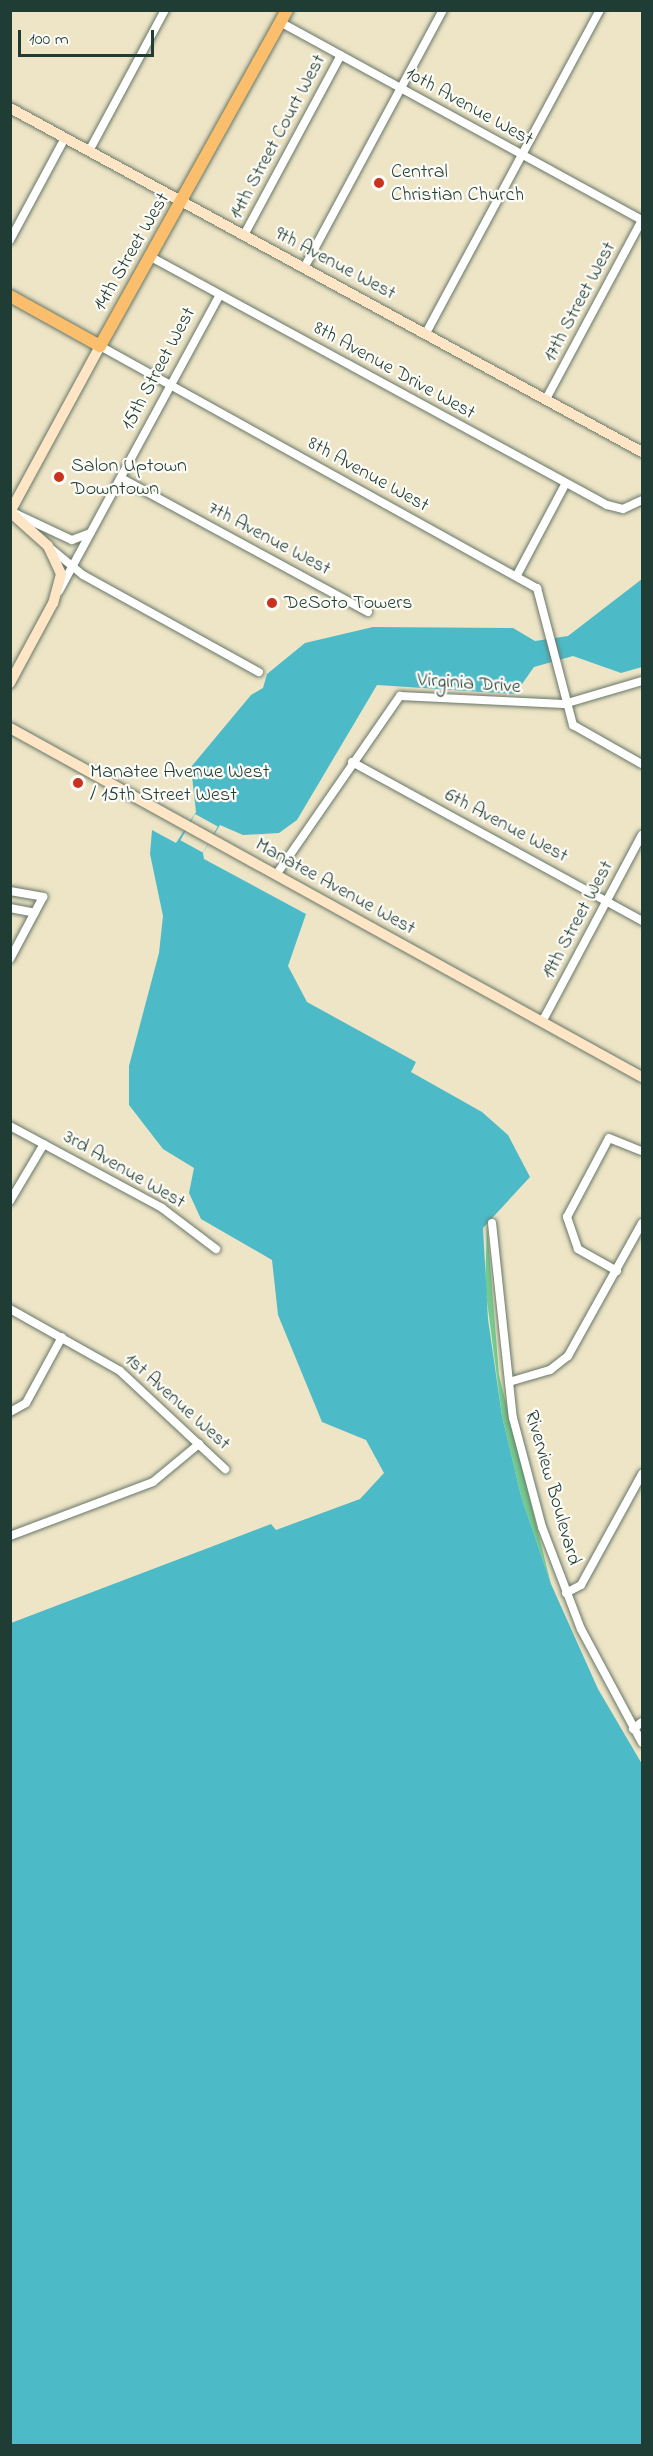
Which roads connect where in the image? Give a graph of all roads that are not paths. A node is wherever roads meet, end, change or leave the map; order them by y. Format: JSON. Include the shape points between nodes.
{"nodes":[{"id":1,"x":165,"y":10,"type":"edge"},
{"id":2,"x":287,"y":10,"type":"edge"},
{"id":3,"x":443,"y":10,"type":"edge"},
{"id":4,"x":600,"y":10,"type":"edge"},
{"id":5,"x":280,"y":22,"type":"junction"},
{"id":6,"x":341,"y":55,"type":"junction"},
{"id":7,"x":401,"y":88,"type":"junction"},
{"id":8,"x":10,"y":108,"type":"edge"},
{"id":9,"x":65,"y":138,"type":"junction"},
{"id":10,"x":89,"y":151,"type":"junction"},
{"id":11,"x":521,"y":155,"type":"junction"},
{"id":12,"x":183,"y":202,"type":"junction"},
{"id":13,"x":642,"y":220,"type":"edge"},
{"id":14,"x":244,"y":235,"type":"junction"},
{"id":15,"x":10,"y":240,"type":"edge"},
{"id":16,"x":151,"y":257,"type":"junction"},
{"id":17,"x":304,"y":268,"type":"junction"},
{"id":18,"x":220,"y":295,"type":"junction"},
{"id":19,"x":10,"y":296,"type":"edge"},
{"id":20,"x":426,"y":333,"type":"junction"},
{"id":21,"x":100,"y":346,"type":"junction"},
{"id":22,"x":170,"y":386,"type":"junction"},
{"id":23,"x":546,"y":399,"type":"junction"},
{"id":24,"x":642,"y":452,"type":"edge"},
{"id":25,"x":121,"y":478,"type":"junction"},
{"id":26,"x":566,"y":483,"type":"junction"},
{"id":27,"x":642,"y":500,"type":"edge"},
{"id":28,"x":11,"y":512,"type":"edge"},
{"id":29,"x":95,"y":527,"type":"junction"},
{"id":30,"x":48,"y":546,"type":"junction"},
{"id":31,"x":73,"y":566,"type":"junction"},
{"id":32,"x":517,"y":575,"type":"junction"},
{"id":33,"x":53,"y":603,"type":"junction"},
{"id":34,"x":368,"y":612,"type":"dead end"},
{"id":35,"x":259,"y":672,"type":"dead end"},
{"id":36,"x":642,"y":681,"type":"edge"},
{"id":37,"x":10,"y":683,"type":"edge"},
{"id":38,"x":564,"y":704,"type":"junction"},
{"id":39,"x":10,"y":728,"type":"edge"},
{"id":40,"x":352,"y":762,"type":"junction"},
{"id":41,"x":642,"y":764,"type":"edge"},
{"id":42,"x":642,"y":835,"type":"edge"},
{"id":43,"x":276,"y":875,"type":"junction"},
{"id":44,"x":10,"y":891,"type":"edge"},
{"id":45,"x":607,"y":901,"type":"junction"},
{"id":46,"x":39,"y":905,"type":"junction"},
{"id":47,"x":10,"y":908,"type":"edge"},
{"id":48,"x":642,"y":921,"type":"edge"},
{"id":49,"x":10,"y":959,"type":"edge"},
{"id":50,"x":542,"y":1022,"type":"junction"},
{"id":51,"x":642,"y":1077,"type":"edge"},
{"id":52,"x":10,"y":1126,"type":"edge"},
{"id":53,"x":44,"y":1144,"type":"junction"},
{"id":54,"x":642,"y":1151,"type":"edge"},
{"id":55,"x":10,"y":1201,"type":"edge"},
{"id":56,"x":492,"y":1223,"type":"dead end"},
{"id":57,"x":642,"y":1223,"type":"edge"},
{"id":58,"x":216,"y":1249,"type":"dead end"},
{"id":59,"x":617,"y":1271,"type":"junction"},
{"id":60,"x":10,"y":1309,"type":"edge"},
{"id":61,"x":62,"y":1336,"type":"junction"},
{"id":62,"x":509,"y":1382,"type":"junction"},
{"id":63,"x":10,"y":1412,"type":"edge"},
{"id":64,"x":199,"y":1444,"type":"junction"},
{"id":65,"x":225,"y":1469,"type":"dead end"},
{"id":66,"x":642,"y":1474,"type":"edge"},
{"id":67,"x":10,"y":1536,"type":"edge"},
{"id":68,"x":566,"y":1593,"type":"junction"},
{"id":69,"x":642,"y":1722,"type":"edge"},
{"id":70,"x":633,"y":1729,"type":"junction"},
{"id":71,"x":642,"y":1743,"type":"edge"}],
"edges":[{"from":1,"to":10,"type":"street"},
{"from":2,"to":5,"type":"main road","name":"14th Street West"},
{"from":3,"to":7,"type":"street"},
{"from":4,"to":11,"type":"street"},
{"from":5,"to":6,"type":"street","name":"10th Avenue West"},
{"from":5,"to":12,"type":"main road","name":"14th Street West"},
{"from":6,"to":7,"type":"street","name":"10th Avenue West"},
{"from":6,"to":14,"type":"street","name":"14th Street Court West"},
{"from":7,"to":11,"type":"street","name":"10th Avenue West"},
{"from":7,"to":17,"type":"street"},
{"from":8,"to":9,"type":"main road","name":"9th Avenue West"},
{"from":9,"to":10,"type":"main road","name":"9th Avenue West"},
{"from":9,"to":15,"type":"street"},
{"from":10,"to":12,"type":"main road","name":"9th Avenue West"},
{"from":11,"to":13,"type":"street","name":"10th Avenue West"},
{"from":11,"to":20,"type":"street"},
{"from":12,"to":14,"type":"main road","name":"9th Avenue West"},
{"from":12,"to":16,"type":"main road","name":"14th Street West"},
{"from":13,"to":23,"type":"street","name":"17th Street West"},
{"from":14,"to":17,"type":"main road","name":"9th Avenue West"},
{"from":16,"to":18,"type":"street","name":"8th Avenue Drive West"},
{"from":16,"to":21,"type":"main road","name":"14th Street West"},
{"from":17,"to":20,"type":"main road","name":"9th Avenue West"},
{"from":18,"to":22,"type":"street","name":"15th Street West"},
{"from":18,"to":26,"type":"street","name":"8th Avenue Drive West"},
{"from":19,"to":21,"type":"main road"},
{"from":20,"to":23,"type":"main road","name":"9th Avenue West"},
{"from":21,"to":22,"type":"street","name":"8th Avenue West"},
{"from":21,"to":28,"type":"main road","name":"14th Street West"},
{"from":22,"to":25,"type":"street","name":"15th Street West"},
{"from":22,"to":32,"type":"street","name":"8th Avenue West"},
{"from":23,"to":24,"type":"main road","name":"9th Avenue West"},
{"from":25,"to":29,"type":"street","name":"15th Street West"},
{"from":25,"to":34,"type":"street","name":"7th Avenue West"},
{"from":26,"to":27,"type":"street","name":"8th Avenue Drive West","via":[[622,509]]},
{"from":26,"to":32,"type":"street"},
{"from":28,"to":29,"type":"street","via":[[72,540]]},
{"from":28,"to":30,"type":"main road"},
{"from":29,"to":31,"type":"street","name":"15th Street West"},
{"from":30,"to":31,"type":"street"},
{"from":30,"to":33,"type":"main road","via":[[61,574]]},
{"from":31,"to":33,"type":"street","name":"15th Street West"},
{"from":31,"to":35,"type":"street"},
{"from":32,"to":38,"type":"street","name":"8th Avenue West","via":[[540,592]]},
{"from":33,"to":37,"type":"main road","name":"15th Street West"},
{"from":36,"to":38,"type":"street","name":"Virginia Drive"},
{"from":38,"to":40,"type":"street","name":"Virginia Drive","via":[[400,696]]},
{"from":38,"to":41,"type":"street","via":[[573,725]]},
{"from":39,"to":43,"type":"main road","name":"Manatee Avenue West"},
{"from":40,"to":43,"type":"street","name":"Virginia Drive"},
{"from":40,"to":45,"type":"street","name":"6th Avenue West"},
{"from":42,"to":45,"type":"street","name":"19th Street West"},
{"from":43,"to":50,"type":"main road","name":"Manatee Avenue West"},
{"from":44,"to":46,"type":"street"},
{"from":45,"to":48,"type":"street","name":"6th Avenue West"},
{"from":45,"to":50,"type":"street","name":"19th Street West"},
{"from":46,"to":47,"type":"street"},
{"from":46,"to":49,"type":"street"},
{"from":50,"to":51,"type":"main road","name":"Manatee Avenue West"},
{"from":52,"to":53,"type":"street","name":"3rd Avenue West"},
{"from":53,"to":55,"type":"street"},
{"from":53,"to":58,"type":"street","name":"3rd Avenue West","via":[[162,1208]]},
{"from":54,"to":59,"type":"street","via":[[609,1138],[567,1217],[568,1232],[578,1249]]},
{"from":56,"to":62,"type":"street","name":"Riverview Boulevard"},
{"from":57,"to":59,"type":"street"},
{"from":59,"to":62,"type":"street","via":[[568,1356],[550,1370]]},
{"from":60,"to":61,"type":"street","name":"1st Avenue West"},
{"from":61,"to":63,"type":"street","via":[[26,1403]]},
{"from":61,"to":64,"type":"street","name":"1st Avenue West","via":[[120,1371]]},
{"from":62,"to":68,"type":"street","name":"Riverview Boulevard","via":[[524,1464]]},
{"from":64,"to":65,"type":"street","name":"1st Avenue West"},
{"from":64,"to":67,"type":"street","via":[[153,1482]]},
{"from":66,"to":68,"type":"street","via":[[581,1585]]},
{"from":68,"to":70,"type":"street","name":"Riverview Boulevard"},
{"from":69,"to":70,"type":"street"},
{"from":70,"to":71,"type":"street","name":"Riverview Boulevard"}]}
